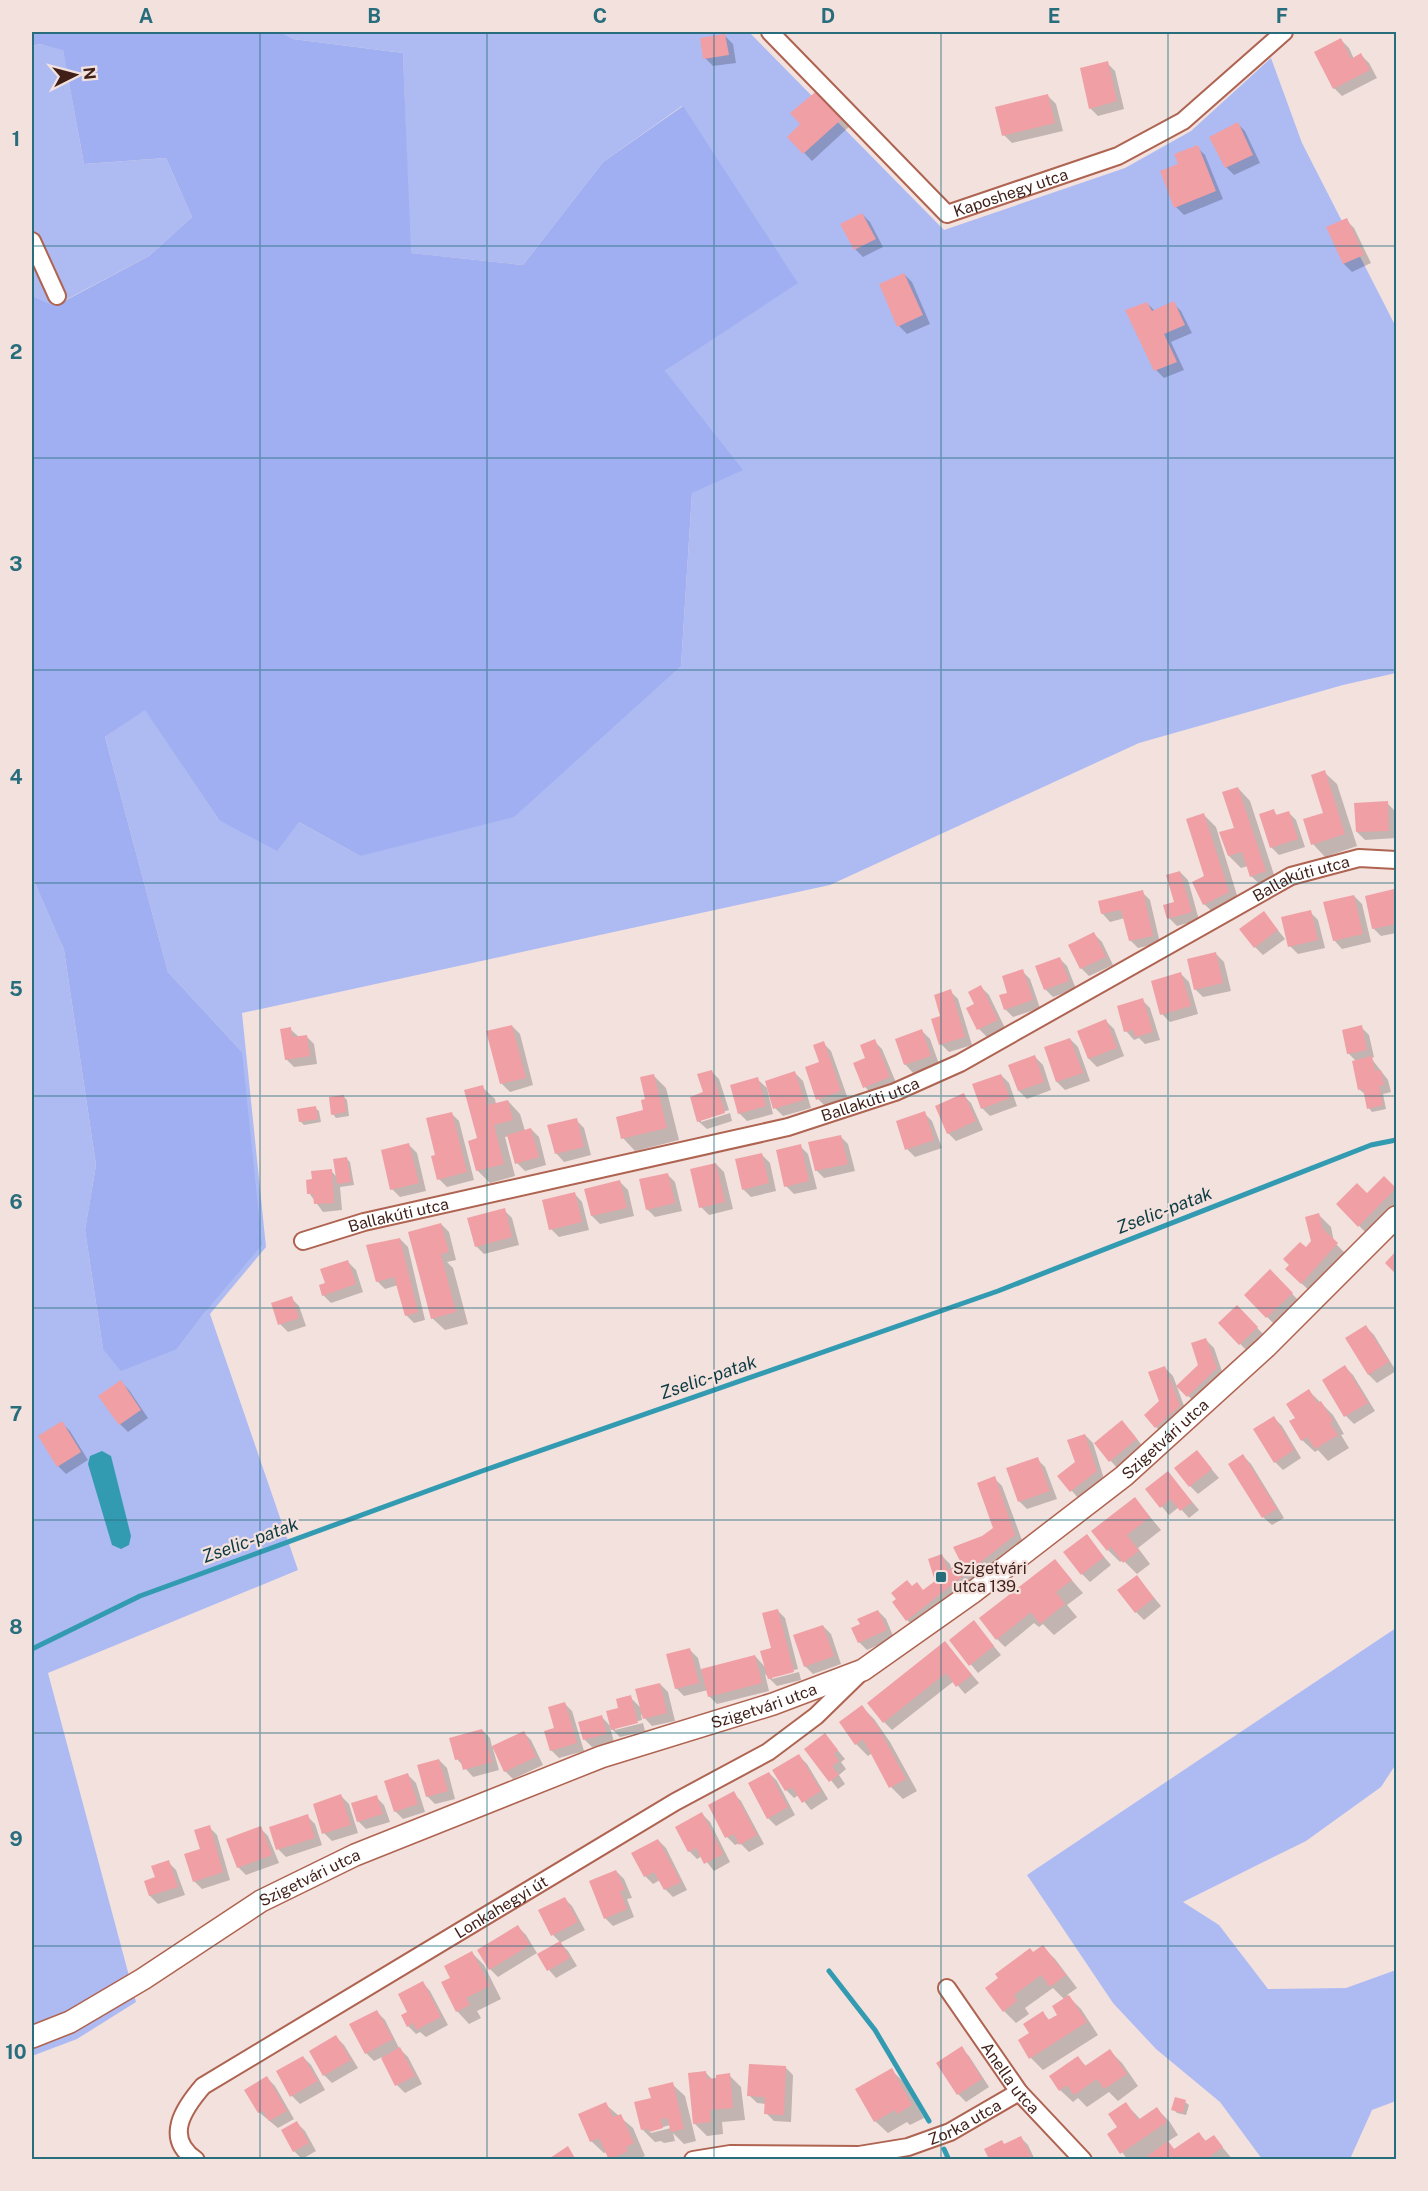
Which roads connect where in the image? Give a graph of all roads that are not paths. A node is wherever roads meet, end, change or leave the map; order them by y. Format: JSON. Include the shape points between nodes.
{"nodes":[{"id":1,"x":770,"y":32,"type":"edge"},
{"id":2,"x":1284,"y":32,"type":"edge"},
{"id":3,"x":32,"y":241,"type":"edge"},
{"id":4,"x":57,"y":296,"type":"dead end"},
{"id":5,"x":1396,"y":860,"type":"edge"},
{"id":6,"x":1396,"y":1217,"type":"edge"},
{"id":7,"x":303,"y":1241,"type":"dead end"},
{"id":8,"x":863,"y":1670,"type":"junction"},
{"id":9,"x":947,"y":1988,"type":"dead end"},
{"id":10,"x":32,"y":2037,"type":"edge"},
{"id":11,"x":1019,"y":2092,"type":"junction"},
{"id":12,"x":196,"y":2160,"type":"edge"},
{"id":13,"x":693,"y":2160,"type":"edge"},
{"id":14,"x":1083,"y":2160,"type":"edge"}],
"edges":[{"from":1,"to":2,"type":"street","name":"Kaposhegy utca","via":[[947,214],[1118,156],[1183,121]]},
{"from":3,"to":4,"type":"street"},
{"from":5,"to":7,"type":"street","name":"Ballakúti utca","via":[[1359,858],[1291,876],[960,1063],[895,1092],[788,1127],[364,1222]]},
{"from":6,"to":8,"type":"street","name":"Szigetvári utca","via":[[1266,1347],[1125,1476]]},
{"from":8,"to":10,"type":"street","name":"Szigetvári utca","via":[[773,1704],[601,1757],[355,1855],[261,1901],[134,1984],[70,2022]]},
{"from":8,"to":12,"type":"street","name":"Lonkahegyi út","via":[[816,1716],[768,1752],[675,1802],[203,2086],[179,2120],[180,2140]]},
{"from":9,"to":11,"type":"street","name":"Anella utca"},
{"from":11,"to":13,"type":"street","name":"Zorka utca","via":[[950,2132],[908,2147],[859,2155],[730,2154]]},
{"from":11,"to":14,"type":"street","name":"Anella utca"}]}
